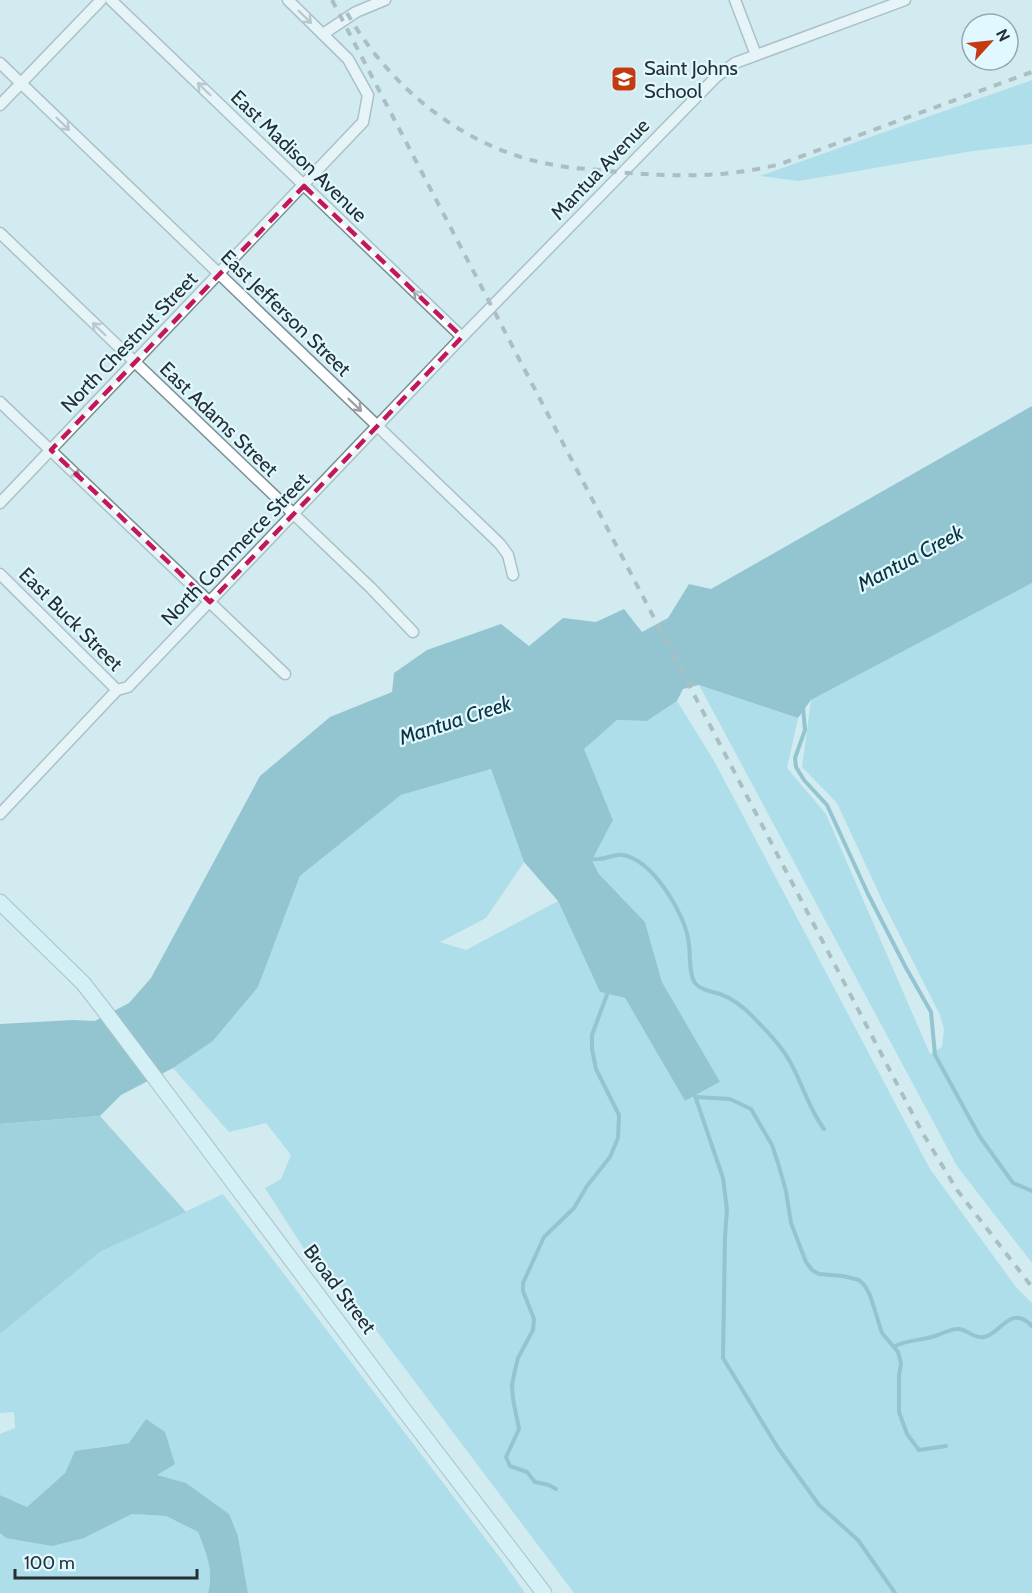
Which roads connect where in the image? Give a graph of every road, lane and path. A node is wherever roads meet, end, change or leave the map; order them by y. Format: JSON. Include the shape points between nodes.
{"nodes":[{"id":1,"x":101,"y":0,"type":"edge"},
{"id":2,"x":111,"y":0,"type":"edge"},
{"id":3,"x":288,"y":0,"type":"edge"},
{"id":4,"x":385,"y":0,"type":"edge"},
{"id":5,"x":735,"y":0,"type":"edge"},
{"id":6,"x":905,"y":0,"type":"edge"},
{"id":7,"x":323,"y":33,"type":"junction"},
{"id":8,"x":756,"y":55,"type":"junction"},
{"id":9,"x":0,"y":63,"type":"edge"},
{"id":10,"x":21,"y":84,"type":"junction"},
{"id":11,"x":0,"y":105,"type":"edge"},
{"id":12,"x":304,"y":186,"type":"junction"},
{"id":13,"x":0,"y":234,"type":"edge"},
{"id":14,"x":219,"y":274,"type":"junction"},
{"id":15,"x":494,"y":305,"type":"joint"},
{"id":16,"x":462,"y":337,"type":"junction"},
{"id":17,"x":134,"y":362,"type":"junction"},
{"id":18,"x":0,"y":402,"type":"edge"},
{"id":19,"x":378,"y":426,"type":"junction"},
{"id":20,"x":51,"y":450,"type":"junction"},
{"id":21,"x":0,"y":503,"type":"edge"},
{"id":22,"x":293,"y":514,"type":"junction"},
{"id":23,"x":0,"y":574,"type":"edge"},
{"id":24,"x":513,"y":575,"type":"dead end"},
{"id":25,"x":210,"y":602,"type":"junction"},
{"id":26,"x":413,"y":632,"type":"dead end"},
{"id":27,"x":285,"y":674,"type":"dead end"},
{"id":28,"x":117,"y":690,"type":"junction"},
{"id":29,"x":0,"y":814,"type":"edge"},
{"id":30,"x":0,"y":902,"type":"edge"},
{"id":31,"x":544,"y":1593,"type":"edge"}],
"edges":[{"from":1,"to":10,"type":"street"},
{"from":12,"to":2,"type":"street","name":"East Madison Avenue","one_way":true},
{"from":3,"to":7,"type":"street","one_way":true},
{"from":4,"to":7,"type":"street","via":[[356,12]]},
{"from":5,"to":8,"type":"street"},
{"from":6,"to":8,"type":"street","name":"Mantua Avenue"},
{"from":7,"to":12,"type":"street","name":"North Chestnut Street","via":[[348,59],[368,95],[363,122]]},
{"from":8,"to":15,"type":"street","name":"Mantua Avenue","via":[[726,69],[702,90]]},
{"from":9,"to":10,"type":"street","name":"East Jefferson Street"},
{"from":10,"to":11,"type":"street"},
{"from":10,"to":14,"type":"street","name":"East Jefferson Street","one_way":true},
{"from":12,"to":14,"type":"street","name":"North Chestnut Street"},
{"from":16,"to":12,"type":"street","name":"East Madison Avenue","one_way":true},
{"from":17,"to":13,"type":"street","name":"East Adams Street","one_way":true},
{"from":14,"to":17,"type":"street","name":"North Chestnut Street"},
{"from":14,"to":19,"type":"street","name":"East Jefferson Street","one_way":true},
{"from":15,"to":16,"type":"street","name":"North Commerce Street"},
{"from":16,"to":19,"type":"street","name":"North Commerce Street"},
{"from":17,"to":20,"type":"street","name":"North Chestnut Street"},
{"from":17,"to":22,"type":"street","name":"East Adams Street"},
{"from":18,"to":20,"type":"street"},
{"from":19,"to":22,"type":"street","name":"North Commerce Street"},
{"from":19,"to":24,"type":"street","name":"East Jefferson Street","via":[[500,544],[508,555]]},
{"from":20,"to":21,"type":"street","name":"North Chestnut Street"},
{"from":20,"to":25,"type":"street","one_way":true},
{"from":22,"to":25,"type":"street","name":"North Commerce Street"},
{"from":22,"to":26,"type":"street","name":"East Adams Street"},
{"from":23,"to":28,"type":"street","name":"East Buck Street"},
{"from":25,"to":27,"type":"street"},
{"from":25,"to":28,"type":"street","name":"North Commerce Street","via":[[128,687]]},
{"from":28,"to":29,"type":"street","name":"North Commerce Street"},
{"from":30,"to":31,"type":"main road","name":"Broad Street","via":[[69,969],[104,1010]]}]}
